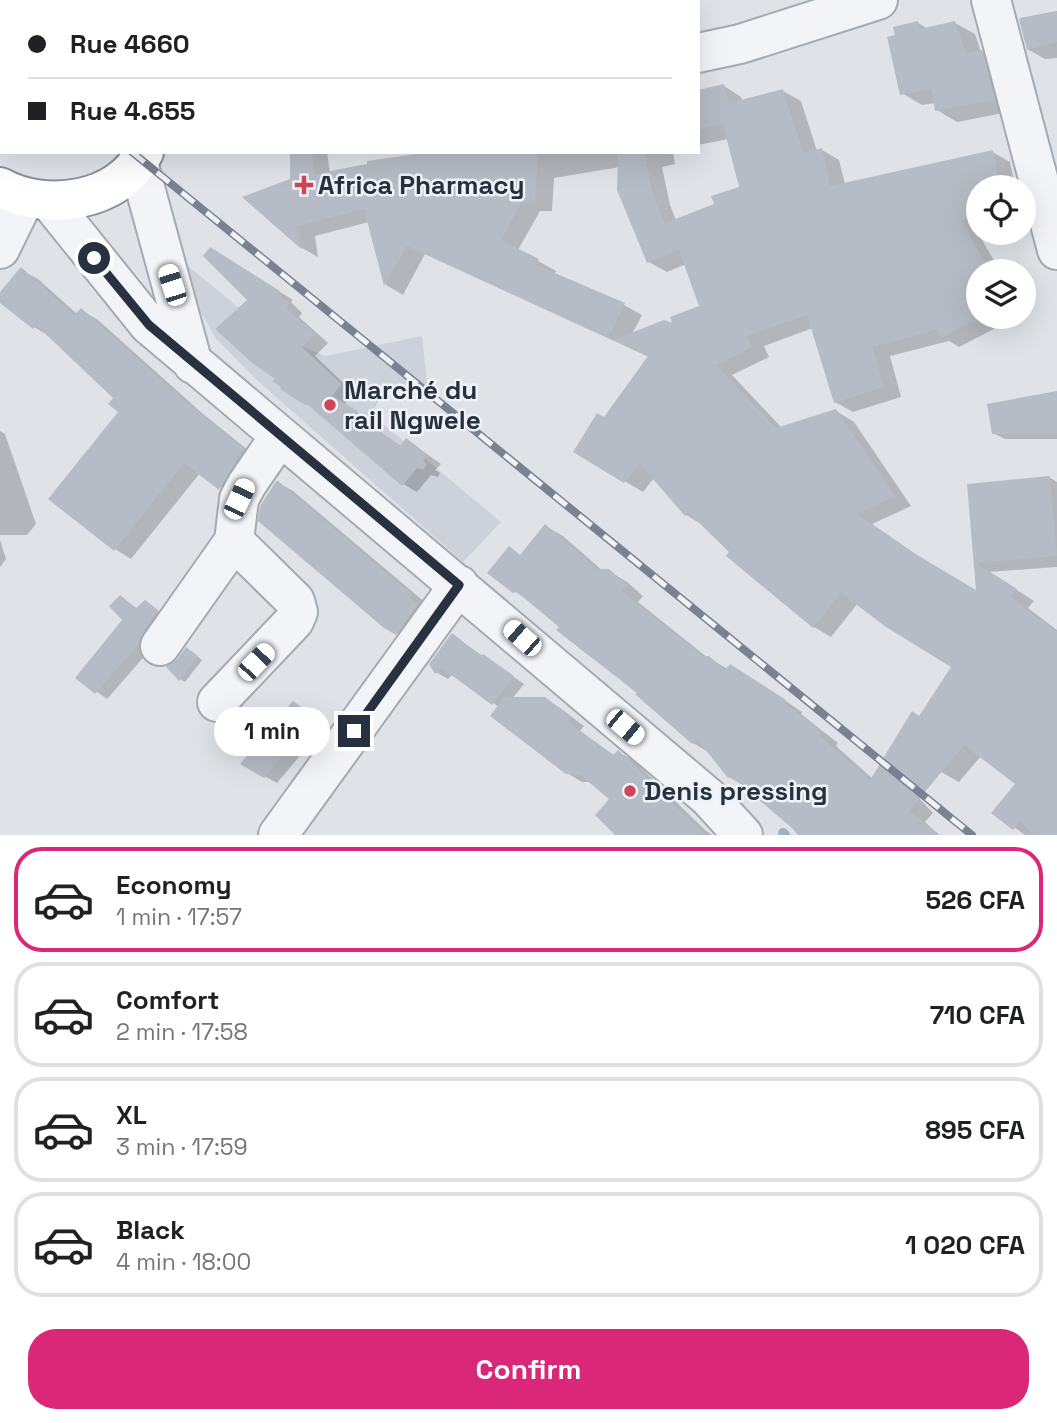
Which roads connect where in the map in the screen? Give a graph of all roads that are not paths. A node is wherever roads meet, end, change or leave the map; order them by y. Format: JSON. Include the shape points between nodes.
{"nodes":[{"id":1,"x":878,"y":0,"type":"edge"},
{"id":2,"x":991,"y":0,"type":"edge"},
{"id":3,"x":700,"y":54,"type":"edge"},
{"id":4,"x":141,"y":157,"type":"edge"},
{"id":5,"x":16,"y":193,"type":"edge"},
{"id":6,"x":0,"y":249,"type":"edge"},
{"id":7,"x":1057,"y":250,"type":"edge"},
{"id":8,"x":193,"y":364,"type":"junction"},
{"id":9,"x":280,"y":436,"type":"junction"},
{"id":10,"x":234,"y":541,"type":"junction"},
{"id":11,"x":459,"y":585,"type":"junction"},
{"id":12,"x":160,"y":646,"type":"dead end"},
{"id":13,"x":217,"y":702,"type":"dead end"},
{"id":14,"x":278,"y":835,"type":"edge"},
{"id":15,"x":743,"y":835,"type":"edge"}],
"edges":[{"from":1,"to":3,"type":"street"},
{"from":2,"to":7,"type":"street"},
{"from":4,"to":5,"type":"main road","via":[[120,180],[75,200]]},
{"from":4,"to":8,"type":"street"},
{"from":5,"to":6,"type":"street"},
{"from":5,"to":8,"type":"street"},
{"from":8,"to":9,"type":"street"},
{"from":9,"to":10,"type":"street","via":[[239,499]]},
{"from":9,"to":11,"type":"street"},
{"from":10,"to":12,"type":"street"},
{"from":10,"to":13,"type":"street","via":[[295,601],[298,612]]},
{"from":11,"to":14,"type":"street"},
{"from":11,"to":15,"type":"street","via":[[708,797]]}]}
